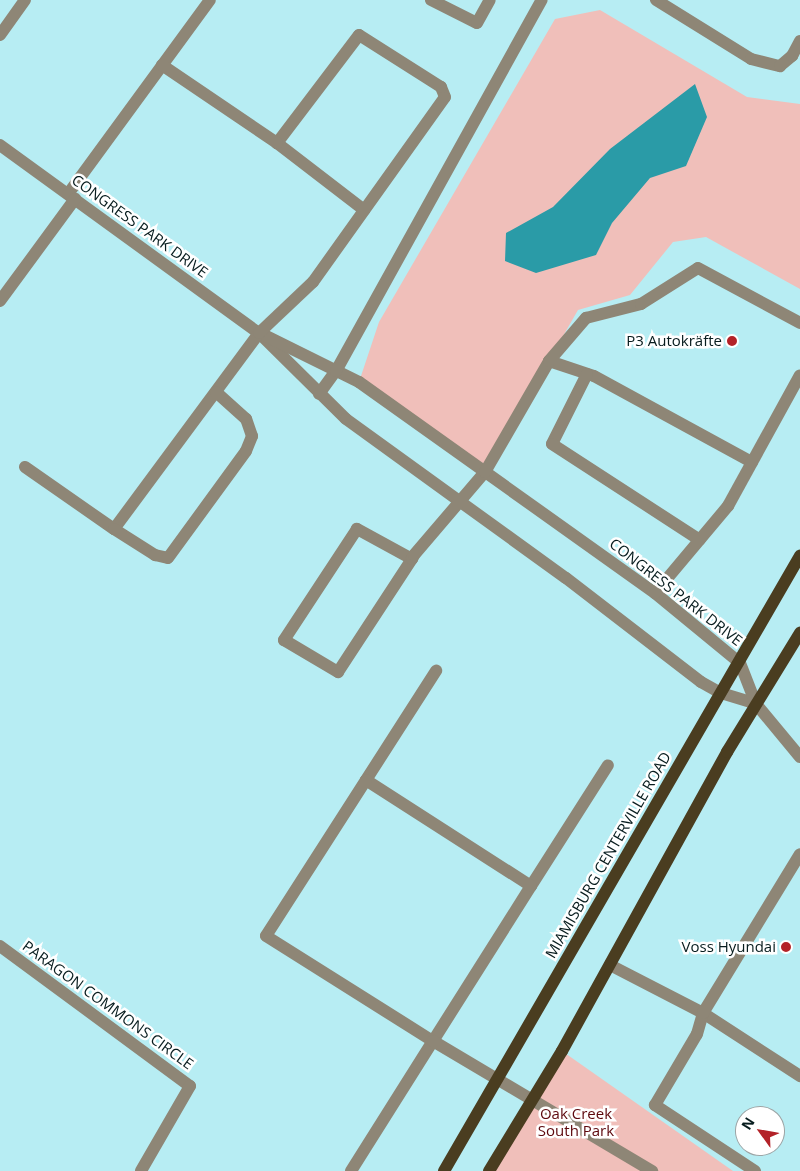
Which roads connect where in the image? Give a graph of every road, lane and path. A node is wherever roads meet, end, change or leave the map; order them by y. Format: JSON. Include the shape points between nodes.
{"nodes":[{"id":1,"x":25,"y":0,"type":"edge"},
{"id":2,"x":210,"y":0,"type":"edge"},
{"id":3,"x":431,"y":0,"type":"edge"},
{"id":4,"x":490,"y":0,"type":"edge"},
{"id":5,"x":542,"y":0,"type":"edge"},
{"id":6,"x":656,"y":0,"type":"edge"},
{"id":7,"x":0,"y":35,"type":"edge"},
{"id":8,"x":800,"y":41,"type":"edge"},
{"id":9,"x":796,"y":58,"type":"edge"},
{"id":10,"x":162,"y":65,"type":"junction"},
{"id":11,"x":277,"y":143,"type":"junction"},
{"id":12,"x":0,"y":145,"type":"edge"},
{"id":13,"x":72,"y":196,"type":"junction"},
{"id":14,"x":364,"y":210,"type":"junction"},
{"id":15,"x":0,"y":301,"type":"edge"},
{"id":16,"x":800,"y":323,"type":"edge"},
{"id":17,"x":260,"y":333,"type":"junction"},
{"id":18,"x":549,"y":361,"type":"junction"},
{"id":19,"x":336,"y":371,"type":"junction"},
{"id":20,"x":587,"y":374,"type":"junction"},
{"id":21,"x":800,"y":375,"type":"edge"},
{"id":22,"x":216,"y":392,"type":"junction"},
{"id":23,"x":319,"y":394,"type":"junction"},
{"id":24,"x":752,"y":462,"type":"junction"},
{"id":25,"x":25,"y":467,"type":"dead end"},
{"id":26,"x":485,"y":472,"type":"junction"},
{"id":27,"x":458,"y":500,"type":"junction"},
{"id":28,"x":114,"y":529,"type":"junction"},
{"id":29,"x":700,"y":540,"type":"junction"},
{"id":30,"x":800,"y":556,"type":"edge"},
{"id":31,"x":412,"y":559,"type":"junction"},
{"id":32,"x":655,"y":593,"type":"junction"},
{"id":33,"x":800,"y":633,"type":"edge"},
{"id":34,"x":740,"y":663,"type":"junction"},
{"id":35,"x":436,"y":671,"type":"dead end"},
{"id":36,"x":721,"y":693,"type":"junction"},
{"id":37,"x":756,"y":704,"type":"junction"},
{"id":38,"x":800,"y":757,"type":"edge"},
{"id":39,"x":608,"y":765,"type":"dead end"},
{"id":40,"x":366,"y":780,"type":"junction"},
{"id":41,"x":800,"y":854,"type":"edge"},
{"id":42,"x":530,"y":886,"type":"junction"},
{"id":43,"x":0,"y":946,"type":"edge"},
{"id":44,"x":610,"y":965,"type":"junction"},
{"id":45,"x":703,"y":1013,"type":"junction"},
{"id":46,"x":433,"y":1041,"type":"junction"},
{"id":47,"x":800,"y":1076,"type":"edge"},
{"id":48,"x":497,"y":1078,"type":"junction"},
{"id":49,"x":532,"y":1098,"type":"junction"},
{"id":50,"x":141,"y":1171,"type":"edge"},
{"id":51,"x":352,"y":1171,"type":"edge"},
{"id":52,"x":444,"y":1171,"type":"edge"},
{"id":53,"x":489,"y":1171,"type":"edge"},
{"id":54,"x":652,"y":1171,"type":"edge"},
{"id":55,"x":755,"y":1171,"type":"edge"}],
"edges":[{"from":1,"to":7,"type":"street"},
{"from":2,"to":10,"type":"street"},
{"from":3,"to":4,"type":"street","via":[[477,23]]},
{"from":5,"to":19,"type":"street"},
{"from":6,"to":9,"type":"street","via":[[751,59],[780,66]]},
{"from":8,"to":9,"type":"street"},
{"from":10,"to":11,"type":"street"},
{"from":10,"to":13,"type":"street"},
{"from":11,"to":14,"type":"street"},
{"from":11,"to":14,"type":"street","via":[[359,34],[441,87],[445,97]]},
{"from":12,"to":13,"type":"street","name":"CONGRESS PARK DRIVE"},
{"from":13,"to":15,"type":"street"},
{"from":13,"to":17,"type":"street","name":"CONGRESS PARK DRIVE"},
{"from":14,"to":17,"type":"street","via":[[313,282]]},
{"from":16,"to":18,"type":"street","via":[[698,268],[641,304],[586,318]]},
{"from":17,"to":19,"type":"street","name":"CONGRESS PARK DRIVE"},
{"from":17,"to":22,"type":"street"},
{"from":17,"to":23,"type":"street","name":"CONGRESS PARK DRIVE"},
{"from":18,"to":20,"type":"street"},
{"from":18,"to":26,"type":"street"},
{"from":19,"to":23,"type":"street"},
{"from":19,"to":26,"type":"street","name":"CONGRESS PARK DRIVE","via":[[359,382]]},
{"from":20,"to":24,"type":"street"},
{"from":20,"to":29,"type":"street","via":[[552,444]]},
{"from":21,"to":24,"type":"street"},
{"from":22,"to":28,"type":"street"},
{"from":22,"to":28,"type":"street","via":[[246,419],[252,436],[246,451],[168,558],[155,555]]},
{"from":23,"to":27,"type":"street","name":"CONGRESS PARK DRIVE","via":[[346,419]]},
{"from":24,"to":29,"type":"street","via":[[728,506]]},
{"from":25,"to":28,"type":"street"},
{"from":26,"to":27,"type":"street"},
{"from":26,"to":32,"type":"street","name":"CONGRESS PARK DRIVE"},
{"from":27,"to":31,"type":"street"},
{"from":27,"to":36,"type":"street","name":"CONGRESS PARK DRIVE","via":[[701,682]]},
{"from":29,"to":32,"type":"street"},
{"from":30,"to":34,"type":"main road","name":"MIAMISBURG CENTERVILLE ROAD"},
{"from":31,"to":31,"type":"street","via":[[338,672],[284,640],[357,529]]},
{"from":32,"to":34,"type":"street","name":"CONGRESS PARK DRIVE"},
{"from":33,"to":37,"type":"main road"},
{"from":34,"to":36,"type":"main road","name":"MIAMISBURG CENTERVILLE ROAD"},
{"from":34,"to":37,"type":"street","name":"CONGRESS PARK DRIVE"},
{"from":35,"to":40,"type":"street"},
{"from":36,"to":37,"type":"street","name":"CONGRESS PARK DRIVE"},
{"from":36,"to":48,"type":"main road","name":"MIAMISBURG CENTERVILLE ROAD"},
{"from":37,"to":38,"type":"street"},
{"from":37,"to":44,"type":"main road"},
{"from":39,"to":42,"type":"street"},
{"from":40,"to":42,"type":"street"},
{"from":40,"to":46,"type":"street","via":[[266,936]]},
{"from":41,"to":45,"type":"street"},
{"from":42,"to":46,"type":"street"},
{"from":43,"to":50,"type":"street","name":"PARAGON COMMONS CIRCLE","via":[[190,1086]]},
{"from":44,"to":45,"type":"street"},
{"from":44,"to":49,"type":"main road"},
{"from":45,"to":47,"type":"street"},
{"from":45,"to":55,"type":"street","via":[[697,1034],[655,1105]]},
{"from":46,"to":48,"type":"street"},
{"from":46,"to":51,"type":"street"},
{"from":48,"to":49,"type":"street"},
{"from":48,"to":52,"type":"main road","name":"MIAMISBURG CENTERVILLE ROAD"},
{"from":49,"to":53,"type":"main road"},
{"from":49,"to":54,"type":"street"}]}
